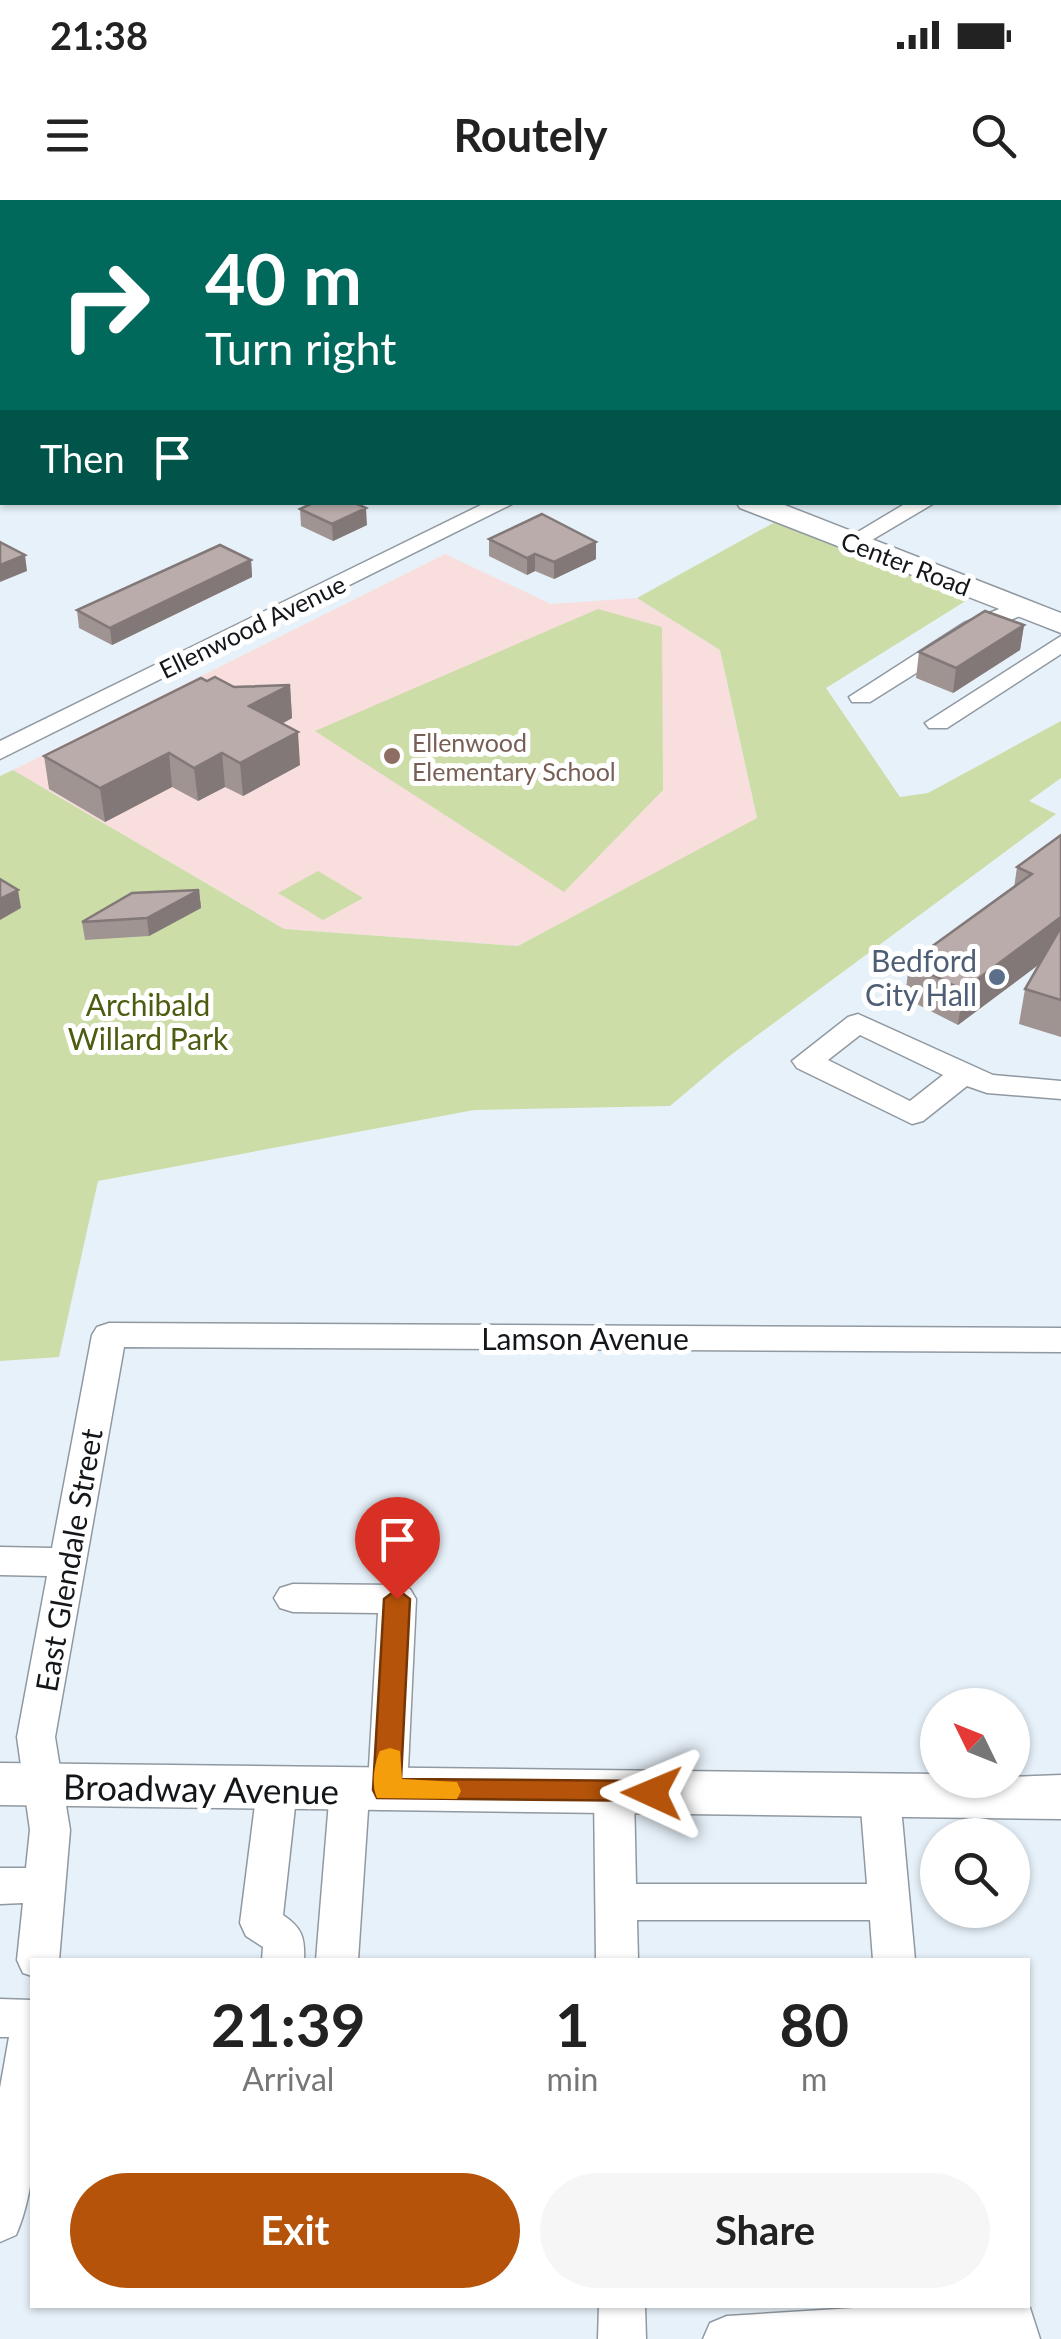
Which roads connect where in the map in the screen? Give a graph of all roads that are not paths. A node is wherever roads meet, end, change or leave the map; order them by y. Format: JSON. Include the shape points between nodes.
{"nodes":[{"id":1,"x":499,"y":505,"type":"edge"},
{"id":2,"x":758,"y":505,"type":"edge"},
{"id":3,"x":920,"y":505,"type":"edge"},
{"id":4,"x":852,"y":542,"type":"junction"},
{"id":5,"x":1019,"y":608,"type":"junction"},
{"id":6,"x":1061,"y":624,"type":"edge"},
{"id":7,"x":1061,"y":643,"type":"edge"},
{"id":8,"x":862,"y":697,"type":"dead end"},
{"id":9,"x":938,"y":723,"type":"dead end"},
{"id":10,"x":0,"y":752,"type":"edge"},
{"id":11,"x":965,"y":1074,"type":"dead end"},
{"id":12,"x":1061,"y":1090,"type":"edge"},
{"id":13,"x":109,"y":1336,"type":"joint"},
{"id":14,"x":1061,"y":1340,"type":"edge"},
{"id":15,"x":0,"y":1562,"type":"edge"},
{"id":16,"x":66,"y":1562,"type":"junction"},
{"id":17,"x":294,"y":1598,"type":"dead end"},
{"id":18,"x":21,"y":1785,"type":"edge"},
{"id":19,"x":277,"y":1789,"type":"junction"},
{"id":20,"x":369,"y":1790,"type":"junction"},
{"id":21,"x":614,"y":1792,"type":"junction"},
{"id":22,"x":880,"y":1796,"type":"junction"},
{"id":23,"x":1061,"y":1798,"type":"edge"},
{"id":24,"x":44,"y":1885,"type":"junction"},
{"id":25,"x":0,"y":1886,"type":"edge"},
{"id":26,"x":616,"y":1902,"type":"junction"},
{"id":27,"x":888,"y":1902,"type":"junction"},
{"id":28,"x":38,"y":1958,"type":"edge"},
{"id":29,"x":284,"y":1958,"type":"edge"},
{"id":30,"x":337,"y":1958,"type":"edge"},
{"id":31,"x":617,"y":1958,"type":"edge"},
{"id":32,"x":894,"y":1958,"type":"edge"},
{"id":33,"x":0,"y":2018,"type":"edge"},
{"id":34,"x":30,"y":2023,"type":"edge"},
{"id":35,"x":30,"y":2033,"type":"edge"},
{"id":36,"x":6,"y":2156,"type":"edge"},
{"id":37,"x":0,"y":2220,"type":"edge"},
{"id":38,"x":622,"y":2308,"type":"edge"},
{"id":39,"x":934,"y":2315,"type":"edge"},
{"id":40,"x":622,"y":2339,"type":"edge"},
{"id":41,"x":727,"y":2339,"type":"edge"},
{"id":42,"x":1016,"y":2339,"type":"edge"}],
"edges":[{"from":1,"to":10,"type":"street","name":"Ellenwood Avenue"},
{"from":2,"to":4,"type":"main road","name":"Center Road"},
{"from":3,"to":4,"type":"street"},
{"from":4,"to":5,"type":"main road","name":"Center Road"},
{"from":5,"to":6,"type":"main road","name":"Center Road"},
{"from":5,"to":8,"type":"street","via":[[972,628]]},
{"from":7,"to":9,"type":"street"},
{"from":11,"to":12,"type":"street","via":[[987,1084]]},
{"from":13,"to":14,"type":"street","name":"Lamson Avenue"},
{"from":13,"to":16,"type":"street","name":"East Glendale Street"},
{"from":15,"to":16,"type":"street"},
{"from":16,"to":18,"type":"street","name":"East Glendale Street","via":[[36,1737]]},
{"from":17,"to":20,"type":"street","via":[[397,1599]]},
{"from":18,"to":19,"type":"main road","name":"Broadway Avenue"},
{"from":18,"to":24,"type":"street","name":"East Glendale Street","via":[[50,1830]]},
{"from":19,"to":20,"type":"main road","name":"Broadway Avenue"},
{"from":19,"to":29,"type":"street","via":[[261,1923],[284,1939]]},
{"from":20,"to":21,"type":"main road","name":"Broadway Avenue"},
{"from":20,"to":30,"type":"street"},
{"from":21,"to":22,"type":"main road","name":"Broadway Avenue"},
{"from":21,"to":26,"type":"street"},
{"from":22,"to":23,"type":"main road","name":"Broadway Avenue"},
{"from":22,"to":27,"type":"street"},
{"from":24,"to":25,"type":"street"},
{"from":24,"to":28,"type":"street","name":"East Glendale Street"},
{"from":26,"to":27,"type":"street"},
{"from":26,"to":31,"type":"street"},
{"from":27,"to":32,"type":"street"},
{"from":33,"to":34,"type":"street"},
{"from":35,"to":36,"type":"street"},
{"from":36,"to":37,"type":"street"},
{"from":38,"to":40,"type":"street"},
{"from":39,"to":41,"type":"street"},
{"from":39,"to":42,"type":"street","via":[[1013,2324]]}]}
